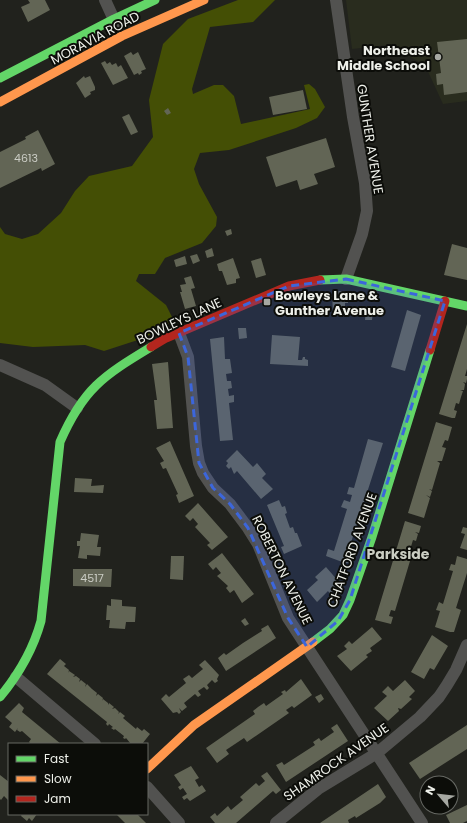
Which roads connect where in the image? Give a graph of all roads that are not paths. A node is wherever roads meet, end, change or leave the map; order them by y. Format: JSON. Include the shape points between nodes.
{"nodes":[{"id":1,"x":105,"y":0,"type":"edge"},
{"id":2,"x":156,"y":0,"type":"edge"},
{"id":3,"x":204,"y":0,"type":"edge"},
{"id":4,"x":336,"y":0,"type":"edge"},
{"id":5,"x":114,"y":19,"type":"junction"},
{"id":6,"x":122,"y":36,"type":"junction"},
{"id":7,"x":0,"y":78,"type":"edge"},
{"id":8,"x":0,"y":102,"type":"edge"},
{"id":9,"x":346,"y":279,"type":"junction"},
{"id":10,"x":445,"y":301,"type":"junction"},
{"id":11,"x":467,"y":306,"type":"edge"},
{"id":12,"x":179,"y":333,"type":"junction"},
{"id":13,"x":0,"y":365,"type":"edge"},
{"id":14,"x":77,"y":408,"type":"junction"},
{"id":15,"x":467,"y":645,"type":"edge"},
{"id":16,"x":307,"y":647,"type":"junction"},
{"id":17,"x":16,"y":677,"type":"junction"},
{"id":18,"x":0,"y":697,"type":"edge"},
{"id":19,"x":94,"y":743,"type":"edge"},
{"id":20,"x":377,"y":753,"type":"junction"},
{"id":21,"x":148,"y":768,"type":"edge"},
{"id":22,"x":148,"y":788,"type":"edge"},
{"id":23,"x":179,"y":823,"type":"edge"},
{"id":24,"x":276,"y":823,"type":"edge"},
{"id":25,"x":422,"y":823,"type":"edge"}],
"edges":[{"from":1,"to":5,"type":"street"},
{"from":2,"to":5,"type":"street","name":"MORAVIA ROAD"},
{"from":3,"to":6,"type":"street","name":"MORAVIA ROAD"},
{"from":4,"to":9,"type":"street","name":"GUNTHER AVENUE","via":[[367,211],[362,234]]},
{"from":5,"to":6,"type":"street"},
{"from":5,"to":7,"type":"street","name":"MORAVIA ROAD"},
{"from":6,"to":8,"type":"street","name":"MORAVIA ROAD"},
{"from":9,"to":10,"type":"street","name":"BOWLEYS LANE"},
{"from":9,"to":12,"type":"street","name":"BOWLEYS LANE","via":[[289,286]]},
{"from":10,"to":11,"type":"street","name":"BOWLEYS LANE"},
{"from":10,"to":16,"type":"street","name":"CHATFORD AVENUE","via":[[350,600],[338,621]]},
{"from":12,"to":14,"type":"street","name":"BOWLEYS LANE","via":[[166,338],[106,375]]},
{"from":12,"to":16,"type":"street","name":"ROBERTON AVENUE","via":[[188,357],[199,463],[213,488],[230,504],[258,544],[288,618]]},
{"from":13,"to":14,"type":"street","via":[[46,385]]},
{"from":14,"to":17,"type":"street","name":"BOWLEYS LANE","via":[[64,430],[57,456],[41,621],[32,649]]},
{"from":15,"to":20,"type":"street","name":"SHAMROCK AVENUE","via":[[456,670],[439,697],[420,717]]},
{"from":16,"to":20,"type":"street","name":"ROBERTON AVENUE"},
{"from":16,"to":21,"type":"street","name":"CHATFORD AVENUE","via":[[199,721]]},
{"from":17,"to":18,"type":"street","name":"BOWLEYS LANE"},
{"from":17,"to":19,"type":"street"},
{"from":20,"to":24,"type":"street","name":"SHAMROCK AVENUE","via":[[318,790]]},
{"from":20,"to":25,"type":"street","name":"ROBERTON AVENUE"},
{"from":22,"to":23,"type":"street"}]}
